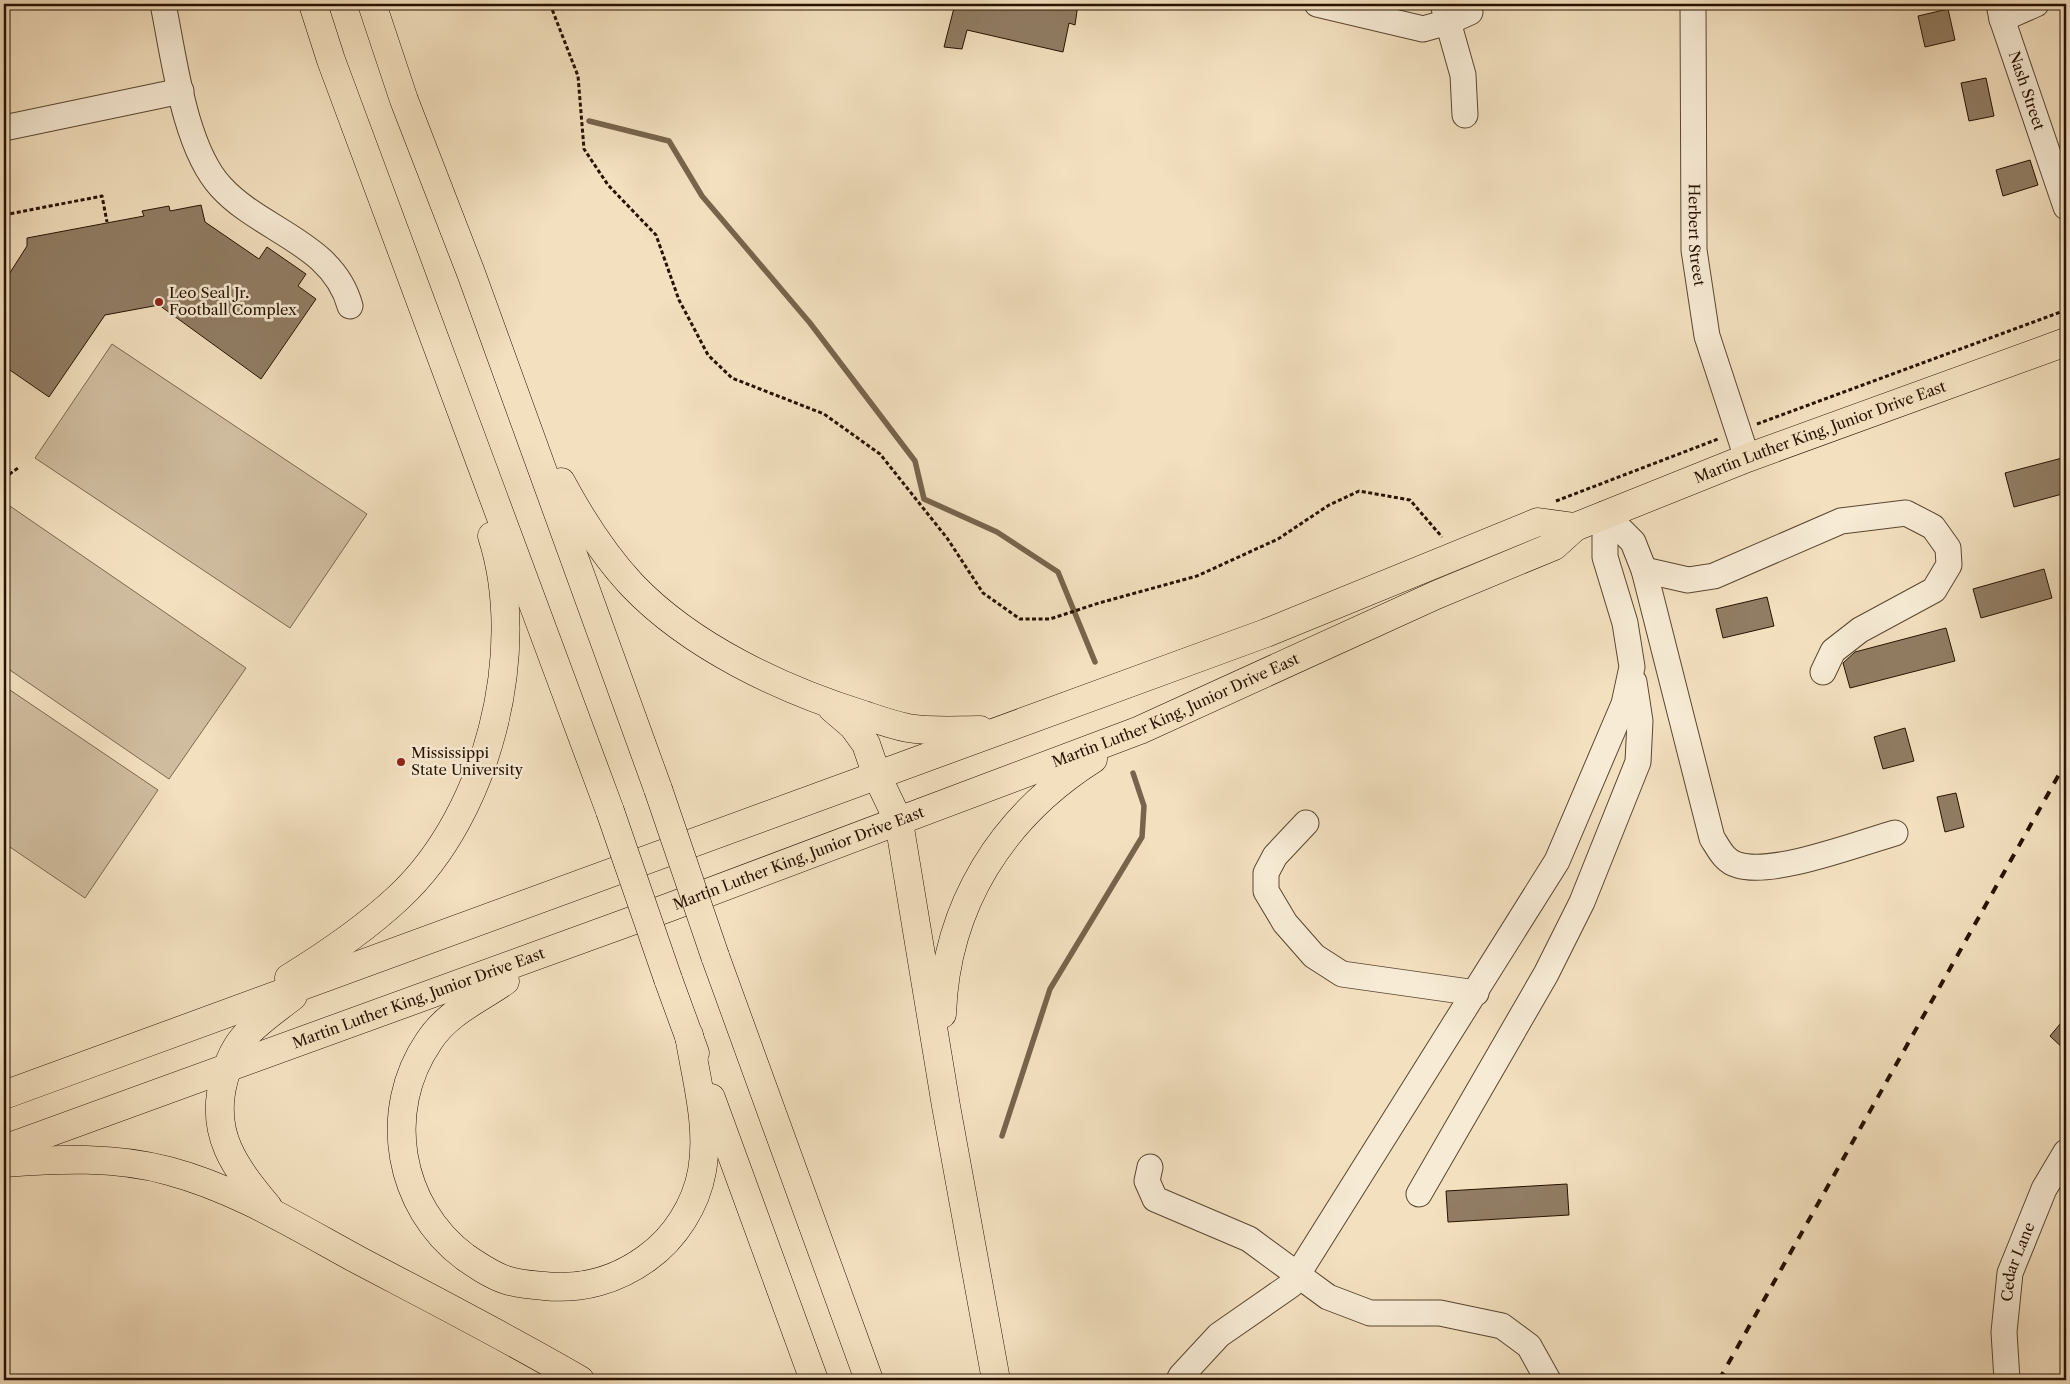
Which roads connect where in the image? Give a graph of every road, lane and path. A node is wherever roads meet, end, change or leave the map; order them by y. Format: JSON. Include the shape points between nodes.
{"nodes":[{"id":1,"x":162,"y":4,"type":"edge"},
{"id":2,"x":312,"y":4,"type":"edge"},
{"id":3,"x":372,"y":4,"type":"edge"},
{"id":4,"x":550,"y":4,"type":"edge"},
{"id":5,"x":1318,"y":4,"type":"edge"},
{"id":6,"x":1693,"y":4,"type":"edge"},
{"id":7,"x":2036,"y":4,"type":"edge"},
{"id":8,"x":1457,"y":10,"type":"edge"},
{"id":9,"x":2000,"y":11,"type":"edge"},
{"id":10,"x":181,"y":91,"type":"junction"},
{"id":11,"x":1465,"y":115,"type":"dead end"},
{"id":12,"x":4,"y":128,"type":"edge"},
{"id":13,"x":2066,"y":207,"type":"edge"},
{"id":14,"x":4,"y":215,"type":"edge"},
{"id":15,"x":107,"y":222,"type":"dead end"},
{"id":16,"x":471,"y":273,"type":"junction"},
{"id":17,"x":350,"y":306,"type":"dead end"},
{"id":18,"x":2066,"y":342,"type":"edge"},
{"id":19,"x":455,"y":397,"type":"junction"},
{"id":20,"x":1747,"y":458,"type":"junction"},
{"id":21,"x":18,"y":468,"type":"dead end"},
{"id":22,"x":4,"y":478,"type":"edge"},
{"id":23,"x":1605,"y":514,"type":"junction"},
{"id":24,"x":1574,"y":527,"type":"junction"},
{"id":25,"x":1447,"y":543,"type":"dead end"},
{"id":26,"x":1644,"y":570,"type":"junction"},
{"id":27,"x":1632,"y":667,"type":"junction"},
{"id":28,"x":1823,"y":672,"type":"dead end"},
{"id":29,"x":827,"y":704,"type":"junction"},
{"id":30,"x":999,"y":730,"type":"junction"},
{"id":31,"x":1140,"y":730,"type":"junction"},
{"id":32,"x":877,"y":776,"type":"junction"},
{"id":33,"x":899,"y":822,"type":"junction"},
{"id":34,"x":1306,"y":822,"type":"dead end"},
{"id":35,"x":1895,"y":833,"type":"dead end"},
{"id":36,"x":554,"y":950,"type":"junction"},
{"id":37,"x":308,"y":984,"type":"junction"},
{"id":38,"x":1476,"y":993,"type":"junction"},
{"id":39,"x":248,"y":1004,"type":"junction"},
{"id":40,"x":689,"y":1035,"type":"junction"},
{"id":41,"x":940,"y":1061,"type":"junction"},
{"id":42,"x":226,"y":1070,"type":"junction"},
{"id":43,"x":4,"y":1095,"type":"edge"},
{"id":44,"x":4,"y":1149,"type":"edge"},
{"id":45,"x":2066,"y":1152,"type":"edge"},
{"id":46,"x":4,"y":1163,"type":"edge"},
{"id":47,"x":1150,"y":1167,"type":"dead end"},
{"id":48,"x":1419,"y":1194,"type":"dead end"},
{"id":49,"x":274,"y":1214,"type":"junction"},
{"id":50,"x":1299,"y":1274,"type":"junction"},
{"id":51,"x":580,"y":1380,"type":"edge"},
{"id":52,"x":814,"y":1380,"type":"edge"},
{"id":53,"x":869,"y":1380,"type":"edge"},
{"id":54,"x":996,"y":1380,"type":"edge"},
{"id":55,"x":1179,"y":1380,"type":"edge"},
{"id":56,"x":1548,"y":1380,"type":"edge"},
{"id":57,"x":2007,"y":1380,"type":"edge"}],
"edges":[{"from":1,"to":10,"type":"street"},
{"from":2,"to":19,"type":"main road"},
{"from":3,"to":16,"type":"main road","via":[[404,100]]},
{"from":4,"to":25,"type":"path","via":[[578,76],[584,149],[608,185],[656,235],[679,300],[708,355],[732,378],[824,414],[880,454],[947,538],[983,593],[1020,618],[1050,619],[1197,576],[1278,539],[1329,505],[1359,491],[1410,500]]},
{"from":5,"to":8,"type":"street","via":[[1423,28]]},
{"from":6,"to":20,"type":"street","name":"Herbert Street","via":[[1694,250],[1707,336]]},
{"from":7,"to":9,"type":"street"},
{"from":8,"to":11,"type":"street","via":[[1470,42],[1463,75]]},
{"from":9,"to":13,"type":"street","name":"Nash Street"},
{"from":10,"to":12,"type":"street"},
{"from":10,"to":17,"type":"street","via":[[195,144],[221,187],[324,262],[339,278]]},
{"from":14,"to":15,"type":"path","via":[[102,196]]},
{"from":16,"to":29,"type":"main road","via":[[560,481],[577,512],[614,564],[659,610],[691,634],[744,665]]},
{"from":16,"to":53,"type":"main road","bridge":true},
{"from":18,"to":20,"type":"main road","name":"Martin Luther King, Junior Drive East"},
{"from":19,"to":39,"type":"main road","via":[[466,459],[496,550],[503,583],[506,616],[502,680],[491,739],[469,797],[452,827],[427,865],[400,897],[336,949]]},
{"from":19,"to":40,"type":"main road","bridge":true,"via":[[610,811]]},
{"from":20,"to":23,"type":"main road","name":"Martin Luther King, Junior Drive East"},
{"from":21,"to":22,"type":"path"},
{"from":23,"to":24,"type":"main road","name":"Martin Luther King, Junior Drive East"},
{"from":23,"to":26,"type":"street","via":[[1633,542]]},
{"from":23,"to":27,"type":"street","via":[[1605,557],[1625,624]]},
{"from":24,"to":30,"type":"main road","via":[[1538,522],[1266,633]]},
{"from":24,"to":31,"type":"main road","name":"Martin Luther King, Junior Drive East","via":[[1554,546],[1436,595]]},
{"from":26,"to":28,"type":"street","via":[[1688,580],[1714,576],[1840,521],[1906,513],[1933,527],[1948,548],[1949,565],[1934,590],[1860,630],[1832,651]]},
{"from":26,"to":35,"type":"street","via":[[1712,838],[1722,856],[1738,865],[1779,866]]},
{"from":27,"to":38,"type":"street","via":[[1624,704],[1557,862]]},
{"from":27,"to":48,"type":"street","via":[[1640,721],[1638,762],[1582,902],[1546,974]]},
{"from":29,"to":30,"type":"main road","via":[[906,728]]},
{"from":29,"to":32,"type":"main road","via":[[853,726],[866,744]]},
{"from":30,"to":32,"type":"main road"},
{"from":31,"to":33,"type":"main road","name":"Martin Luther King, Junior Drive East"},
{"from":31,"to":41,"type":"main road","via":[[1065,777],[1019,820],[990,859],[964,905],[953,944],[943,987]]},
{"from":32,"to":33,"type":"main road"},
{"from":32,"to":37,"type":"main road"},
{"from":33,"to":36,"type":"main road","name":"Martin Luther King, Junior Drive East"},
{"from":33,"to":41,"type":"main road"},
{"from":34,"to":38,"type":"street","via":[[1275,856],[1266,873],[1266,891],[1285,923],[1314,956],[1342,974]]},
{"from":36,"to":40,"type":"main road","via":[[470,1002],[446,1021],[429,1040],[415,1064],[407,1089],[401,1136],[410,1184],[420,1208],[434,1228],[481,1268],[506,1280],[529,1285],[582,1286],[608,1280],[632,1269],[672,1236],[696,1194],[705,1149]]},
{"from":36,"to":42,"type":"main road","name":"Martin Luther King, Junior Drive East"},
{"from":37,"to":39,"type":"main road"},
{"from":37,"to":42,"type":"main road","via":[[245,1036]]},
{"from":38,"to":50,"type":"street"},
{"from":39,"to":43,"type":"main road"},
{"from":40,"to":52,"type":"main road"},
{"from":41,"to":54,"type":"main road"},
{"from":42,"to":44,"type":"main road","name":"Martin Luther King, Junior Drive East"},
{"from":42,"to":49,"type":"main road","via":[[219,1112],[223,1138],[233,1162]]},
{"from":45,"to":57,"type":"street","name":"Cedar Lane","via":[[2044,1189],[2010,1273],[2004,1332]]},
{"from":46,"to":49,"type":"main road","via":[[112,1160],[167,1170],[210,1183]]},
{"from":47,"to":50,"type":"street","via":[[1147,1181],[1156,1199],[1249,1239]]},
{"from":49,"to":51,"type":"main road"},
{"from":50,"to":55,"type":"street","via":[[1291,1285],[1219,1335]]},
{"from":50,"to":56,"type":"street","via":[[1328,1297],[1370,1313],[1440,1313],[1502,1326],[1529,1346]]}]}
